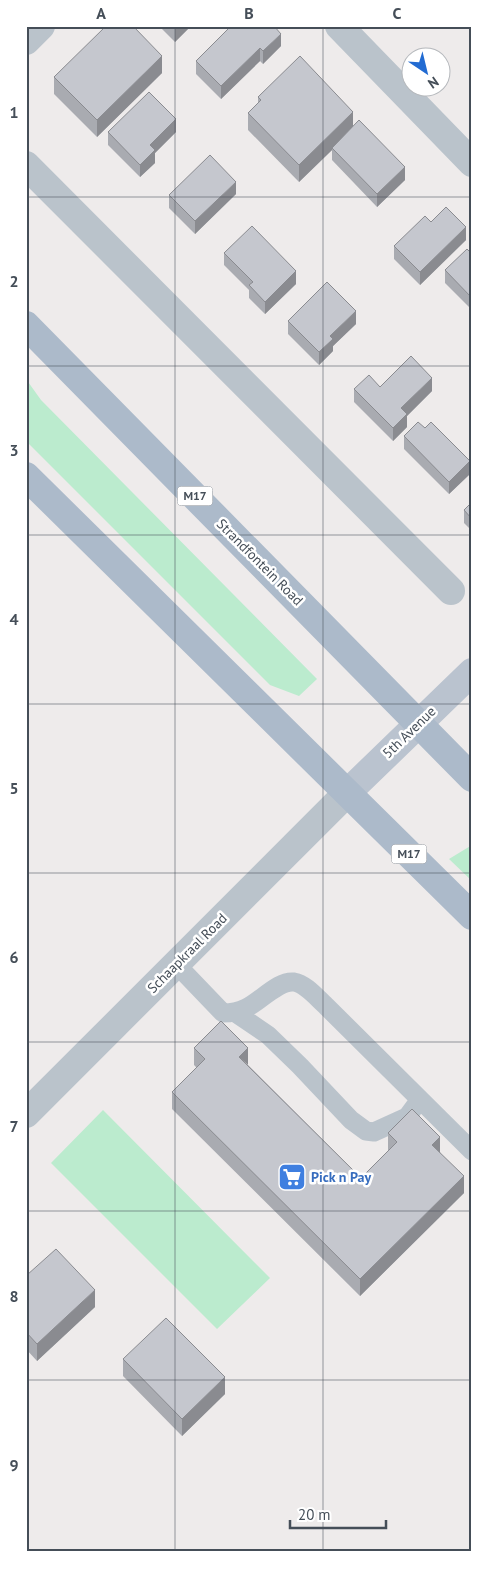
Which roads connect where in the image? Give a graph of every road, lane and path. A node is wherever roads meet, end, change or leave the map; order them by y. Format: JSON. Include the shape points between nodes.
{"nodes":[{"id":1,"x":41,"y":26,"type":"edge"},
{"id":2,"x":339,"y":26,"type":"edge"},
{"id":3,"x":26,"y":41,"type":"edge"},
{"id":4,"x":472,"y":163,"type":"edge"},
{"id":5,"x":26,"y":165,"type":"edge"},
{"id":6,"x":26,"y":325,"type":"edge"},
{"id":7,"x":26,"y":476,"type":"edge"},
{"id":8,"x":451,"y":591,"type":"dead end"},
{"id":9,"x":472,"y":672,"type":"edge"},
{"id":10,"x":418,"y":723,"type":"junction"},
{"id":11,"x":472,"y":778,"type":"edge"},
{"id":12,"x":347,"y":793,"type":"junction"},
{"id":13,"x":472,"y":916,"type":"edge"},
{"id":14,"x":176,"y":964,"type":"junction"},
{"id":15,"x":234,"y":1012,"type":"junction"},
{"id":16,"x":420,"y":1099,"type":"junction"},
{"id":17,"x":26,"y":1114,"type":"edge"},
{"id":18,"x":472,"y":1151,"type":"edge"}],
"edges":[{"from":1,"to":3,"type":"street"},
{"from":2,"to":4,"type":"street"},
{"from":5,"to":8,"type":"street"},
{"from":6,"to":10,"type":"main road","name":"Strandfontein Road","number":"M17"},
{"from":7,"to":12,"type":"main road","number":"M17"},
{"from":9,"to":10,"type":"main road","name":"5th Avenue"},
{"from":10,"to":11,"type":"main road","name":"Strandfontein Road","number":"M17"},
{"from":10,"to":12,"type":"main road","name":"5th Avenue"},
{"from":12,"to":13,"type":"main road","number":"M17"},
{"from":12,"to":14,"type":"street","name":"Schaapkraal Road"},
{"from":14,"to":15,"type":"lane","via":[[223,1013]]},
{"from":14,"to":17,"type":"street","name":"Schaapkraal Road"},
{"from":15,"to":16,"type":"lane","via":[[294,982],[326,1006]]},
{"from":15,"to":16,"type":"lane","via":[[268,1036],[351,1120],[366,1131],[374,1132],[408,1118]]},
{"from":16,"to":18,"type":"lane"}]}
